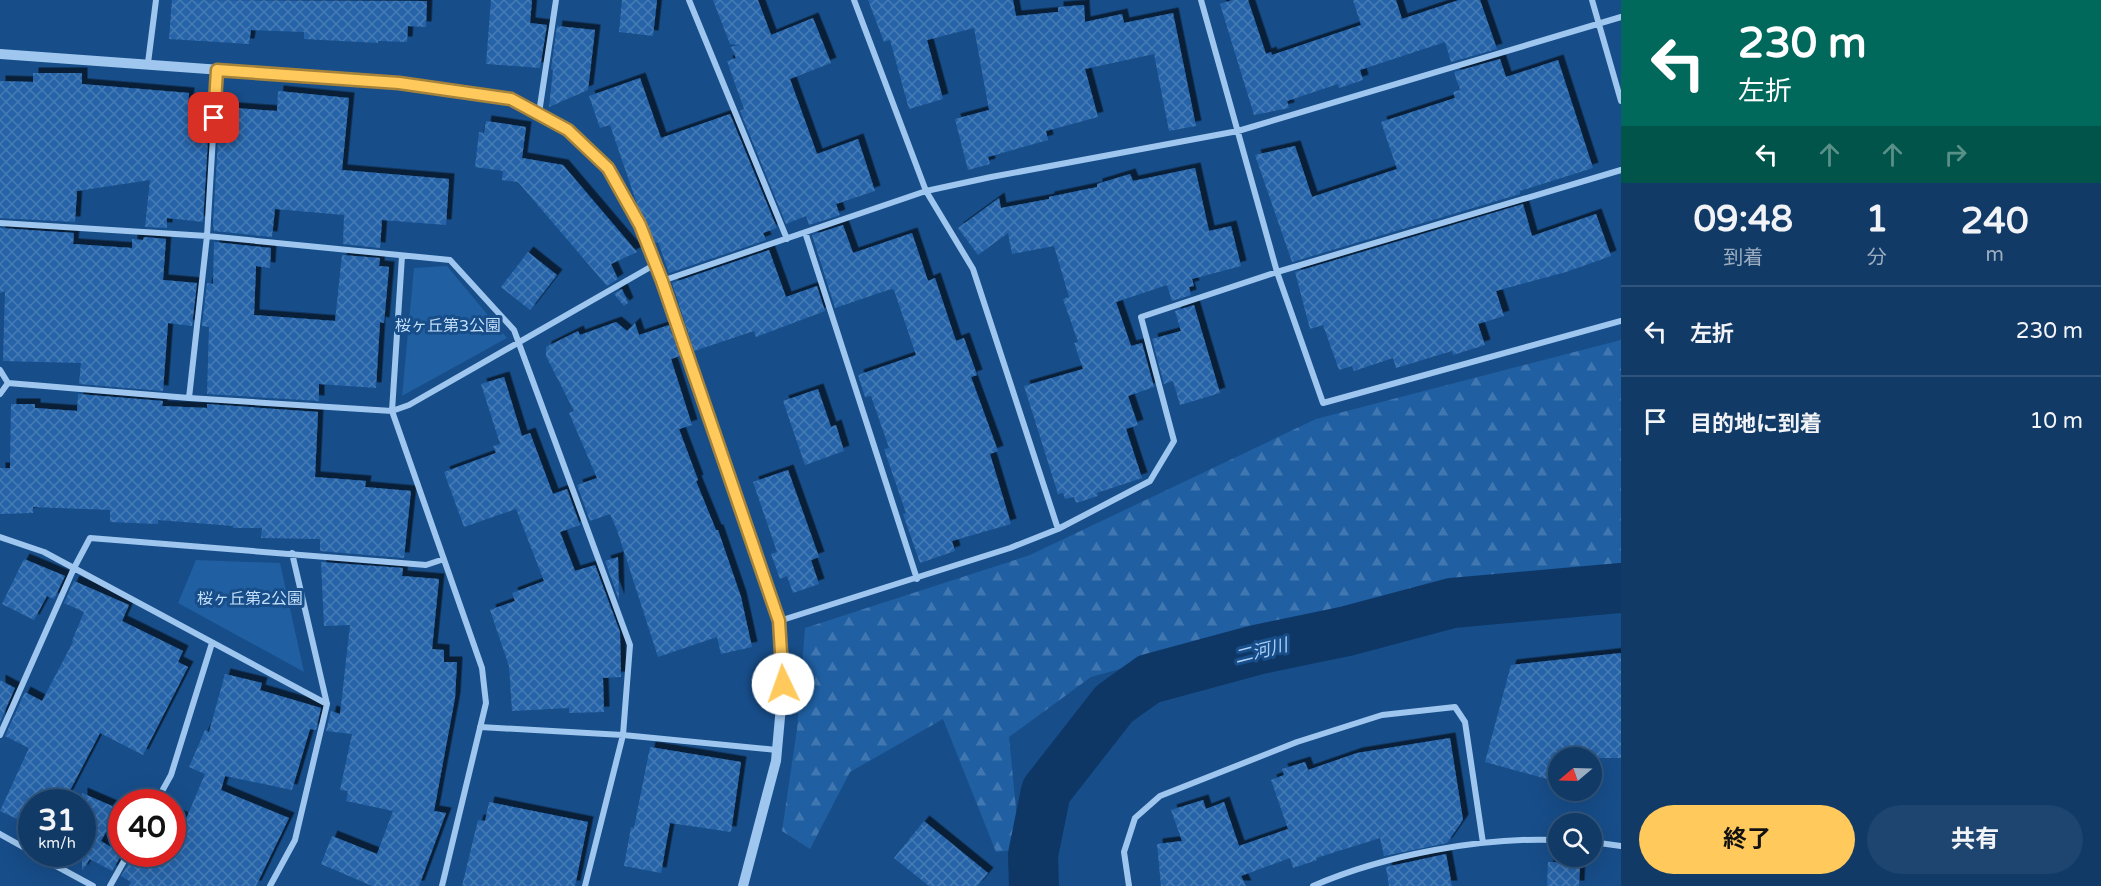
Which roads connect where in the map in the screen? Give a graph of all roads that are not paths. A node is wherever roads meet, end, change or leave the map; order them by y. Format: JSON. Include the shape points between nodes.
{"nodes":[{"id":1,"x":156,"y":0,"type":"edge"},
{"id":2,"x":556,"y":0,"type":"edge"},
{"id":3,"x":689,"y":0,"type":"edge"},
{"id":4,"x":854,"y":0,"type":"edge"},
{"id":5,"x":1201,"y":0,"type":"edge"},
{"id":6,"x":1592,"y":0,"type":"edge"},
{"id":7,"x":1621,"y":17,"type":"edge"},
{"id":8,"x":1599,"y":23,"type":"junction"},
{"id":9,"x":0,"y":54,"type":"edge"},
{"id":10,"x":148,"y":63,"type":"junction"},
{"id":11,"x":217,"y":70,"type":"junction"},
{"id":12,"x":1621,"y":101,"type":"edge"},
{"id":13,"x":539,"y":113,"type":"junction"},
{"id":14,"x":1238,"y":131,"type":"junction"},
{"id":15,"x":1621,"y":170,"type":"edge"},
{"id":16,"x":926,"y":191,"type":"junction"},
{"id":17,"x":0,"y":223,"type":"edge"},
{"id":18,"x":805,"y":232,"type":"junction"},
{"id":19,"x":207,"y":236,"type":"junction"},
{"id":20,"x":788,"y":239,"type":"junction"},
{"id":21,"x":402,"y":256,"type":"junction"},
{"id":22,"x":654,"y":265,"type":"junction"},
{"id":23,"x":1277,"y":272,"type":"junction"},
{"id":24,"x":662,"y":281,"type":"junction"},
{"id":25,"x":1621,"y":321,"type":"edge"},
{"id":26,"x":519,"y":342,"type":"junction"},
{"id":27,"x":0,"y":370,"type":"edge"},
{"id":28,"x":8,"y":383,"type":"junction"},
{"id":29,"x":0,"y":394,"type":"edge"},
{"id":30,"x":189,"y":398,"type":"junction"},
{"id":31,"x":392,"y":411,"type":"junction"},
{"id":32,"x":1058,"y":529,"type":"junction"},
{"id":33,"x":0,"y":537,"type":"edge"},
{"id":34,"x":292,"y":553,"type":"junction"},
{"id":35,"x":444,"y":559,"type":"junction"},
{"id":36,"x":74,"y":568,"type":"junction"},
{"id":37,"x":917,"y":579,"type":"junction"},
{"id":38,"x":779,"y":621,"type":"junction"},
{"id":39,"x":212,"y":643,"type":"junction"},
{"id":40,"x":327,"y":704,"type":"junction"},
{"id":41,"x":480,"y":728,"type":"junction"},
{"id":42,"x":0,"y":735,"type":"edge"},
{"id":43,"x":623,"y":735,"type":"junction"},
{"id":44,"x":777,"y":750,"type":"junction"},
{"id":45,"x":163,"y":789,"type":"edge"},
{"id":46,"x":0,"y":834,"type":"edge"},
{"id":47,"x":1548,"y":840,"type":"edge"},
{"id":48,"x":1483,"y":843,"type":"junction"},
{"id":49,"x":1602,"y":843,"type":"edge"},
{"id":50,"x":18,"y":844,"type":"edge"},
{"id":51,"x":1621,"y":846,"type":"edge"},
{"id":52,"x":58,"y":867,"type":"edge"},
{"id":53,"x":121,"y":867,"type":"edge"},
{"id":54,"x":93,"y":886,"type":"edge"},
{"id":55,"x":110,"y":886,"type":"edge"},
{"id":56,"x":270,"y":886,"type":"edge"},
{"id":57,"x":442,"y":886,"type":"edge"},
{"id":58,"x":585,"y":886,"type":"edge"},
{"id":59,"x":743,"y":886,"type":"edge"},
{"id":60,"x":1129,"y":886,"type":"edge"},
{"id":61,"x":1313,"y":886,"type":"edge"}],
"edges":[{"from":1,"to":10,"type":"street"},
{"from":2,"to":13,"type":"street"},
{"from":3,"to":20,"type":"street"},
{"from":4,"to":16,"type":"street"},
{"from":5,"to":14,"type":"street"},
{"from":6,"to":8,"type":"street"},
{"from":7,"to":8,"type":"street"},
{"from":8,"to":12,"type":"street"},
{"from":8,"to":14,"type":"street"},
{"from":9,"to":10,"type":"street"},
{"from":10,"to":11,"type":"street"},
{"from":11,"to":13,"type":"street","via":[[399,83],[511,99]]},
{"from":11,"to":19,"type":"street"},
{"from":13,"to":22,"type":"street","via":[[568,130],[608,168],[640,225]]},
{"from":14,"to":16,"type":"street"},
{"from":14,"to":23,"type":"street"},
{"from":15,"to":23,"type":"street"},
{"from":16,"to":18,"type":"street"},
{"from":16,"to":32,"type":"street","via":[[973,268]]},
{"from":17,"to":19,"type":"street"},
{"from":18,"to":20,"type":"street"},
{"from":18,"to":37,"type":"street"},
{"from":19,"to":21,"type":"street"},
{"from":19,"to":30,"type":"street"},
{"from":20,"to":24,"type":"street"},
{"from":21,"to":26,"type":"street","via":[[450,260],[514,330]]},
{"from":21,"to":31,"type":"street"},
{"from":22,"to":24,"type":"street"},
{"from":22,"to":26,"type":"street"},
{"from":23,"to":25,"type":"street","via":[[1323,403]]},
{"from":23,"to":32,"type":"street","via":[[1141,317],[1174,441],[1150,481]]},
{"from":24,"to":38,"type":"street"},
{"from":26,"to":31,"type":"street"},
{"from":26,"to":43,"type":"street","via":[[630,645]]},
{"from":27,"to":28,"type":"street"},
{"from":28,"to":29,"type":"street"},
{"from":28,"to":30,"type":"street"},
{"from":30,"to":31,"type":"street"},
{"from":31,"to":35,"type":"street"},
{"from":32,"to":37,"type":"street"},
{"from":33,"to":36,"type":"street","via":[[44,552]]},
{"from":34,"to":35,"type":"street","via":[[426,565]]},
{"from":34,"to":36,"type":"street","via":[[90,538]]},
{"from":34,"to":40,"type":"street"},
{"from":35,"to":41,"type":"street","via":[[482,668],[486,703]]},
{"from":36,"to":39,"type":"street"},
{"from":36,"to":42,"type":"street"},
{"from":37,"to":38,"type":"street"},
{"from":38,"to":44,"type":"street","via":[[783,684]]},
{"from":39,"to":40,"type":"street"},
{"from":39,"to":45,"type":"street"},
{"from":40,"to":56,"type":"street","via":[[295,840]]},
{"from":41,"to":43,"type":"street"},
{"from":41,"to":57,"type":"street"},
{"from":43,"to":44,"type":"street"},
{"from":43,"to":58,"type":"street"},
{"from":44,"to":59,"type":"street"},
{"from":46,"to":50,"type":"street"},
{"from":47,"to":48,"type":"street"},
{"from":48,"to":60,"type":"street","via":[[1465,722],[1455,708],[1382,715],[1297,742],[1160,796],[1135,818],[1124,852]]},
{"from":48,"to":61,"type":"street","via":[[1378,864]]},
{"from":49,"to":51,"type":"street"},
{"from":52,"to":54,"type":"street"},
{"from":53,"to":55,"type":"street"}]}
